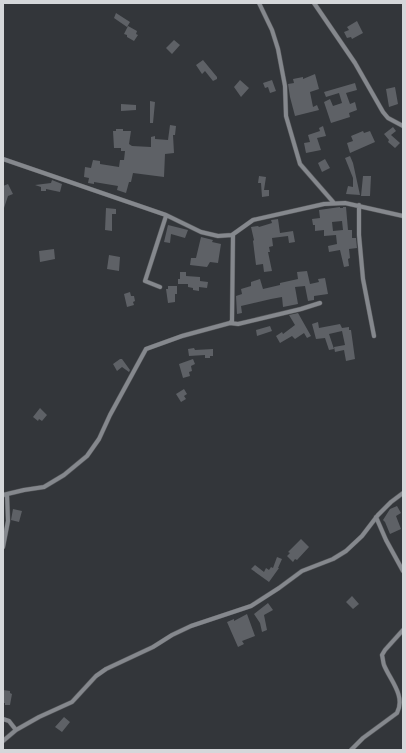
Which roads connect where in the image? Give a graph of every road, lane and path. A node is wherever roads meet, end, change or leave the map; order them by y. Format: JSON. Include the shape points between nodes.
{"nodes":[{"id":1,"x":259,"y":3,"type":"edge"},
{"id":2,"x":314,"y":3,"type":"edge"},
{"id":3,"x":403,"y":126,"type":"edge"},
{"id":4,"x":3,"y":159,"type":"edge"},
{"id":5,"x":334,"y":203,"type":"junction"},
{"id":6,"x":359,"y":205,"type":"junction"},
{"id":7,"x":166,"y":216,"type":"junction"},
{"id":8,"x":403,"y":216,"type":"edge"},
{"id":9,"x":233,"y":235,"type":"junction"},
{"id":10,"x":160,"y":287,"type":"dead end"},
{"id":11,"x":320,"y":303,"type":"dead end"},
{"id":12,"x":230,"y":323,"type":"junction"},
{"id":13,"x":374,"y":336,"type":"dead end"},
{"id":14,"x":403,"y":493,"type":"edge"},
{"id":15,"x":5,"y":495,"type":"edge"},
{"id":16,"x":376,"y":517,"type":"junction"},
{"id":17,"x":3,"y":547,"type":"edge"},
{"id":18,"x":403,"y":571,"type":"edge"},
{"id":19,"x":403,"y":630,"type":"edge"},
{"id":20,"x":3,"y":719,"type":"edge"},
{"id":21,"x":16,"y":730,"type":"junction"},
{"id":22,"x":3,"y":741,"type":"edge"},
{"id":23,"x":351,"y":750,"type":"edge"}],
"edges":[{"from":1,"to":5,"type":"street","via":[[278,49],[285,86],[286,116],[300,164]]},
{"from":2,"to":3,"type":"street","via":[[355,63],[383,112],[388,118]]},
{"from":4,"to":7,"type":"street"},
{"from":5,"to":6,"type":"street"},
{"from":5,"to":9,"type":"street","via":[[253,220]]},
{"from":6,"to":8,"type":"street"},
{"from":6,"to":13,"type":"street","via":[[363,279]]},
{"from":7,"to":9,"type":"street","via":[[201,232],[218,236]]},
{"from":7,"to":10,"type":"street","via":[[146,280]]},
{"from":9,"to":12,"type":"street"},
{"from":11,"to":12,"type":"street","via":[[238,324]]},
{"from":12,"to":15,"type":"street","via":[[146,349],[99,439],[87,456],[44,487]]},
{"from":14,"to":16,"type":"street"},
{"from":15,"to":17,"type":"street","via":[[8,521]]},
{"from":16,"to":18,"type":"street"},
{"from":16,"to":21,"type":"street","via":[[362,536],[333,559],[302,571],[251,606],[191,626],[106,669],[72,702]]},
{"from":19,"to":23,"type":"street","via":[[382,656],[401,701],[400,708]]},
{"from":20,"to":21,"type":"street","via":[[10,721]]},
{"from":21,"to":22,"type":"street"}]}
